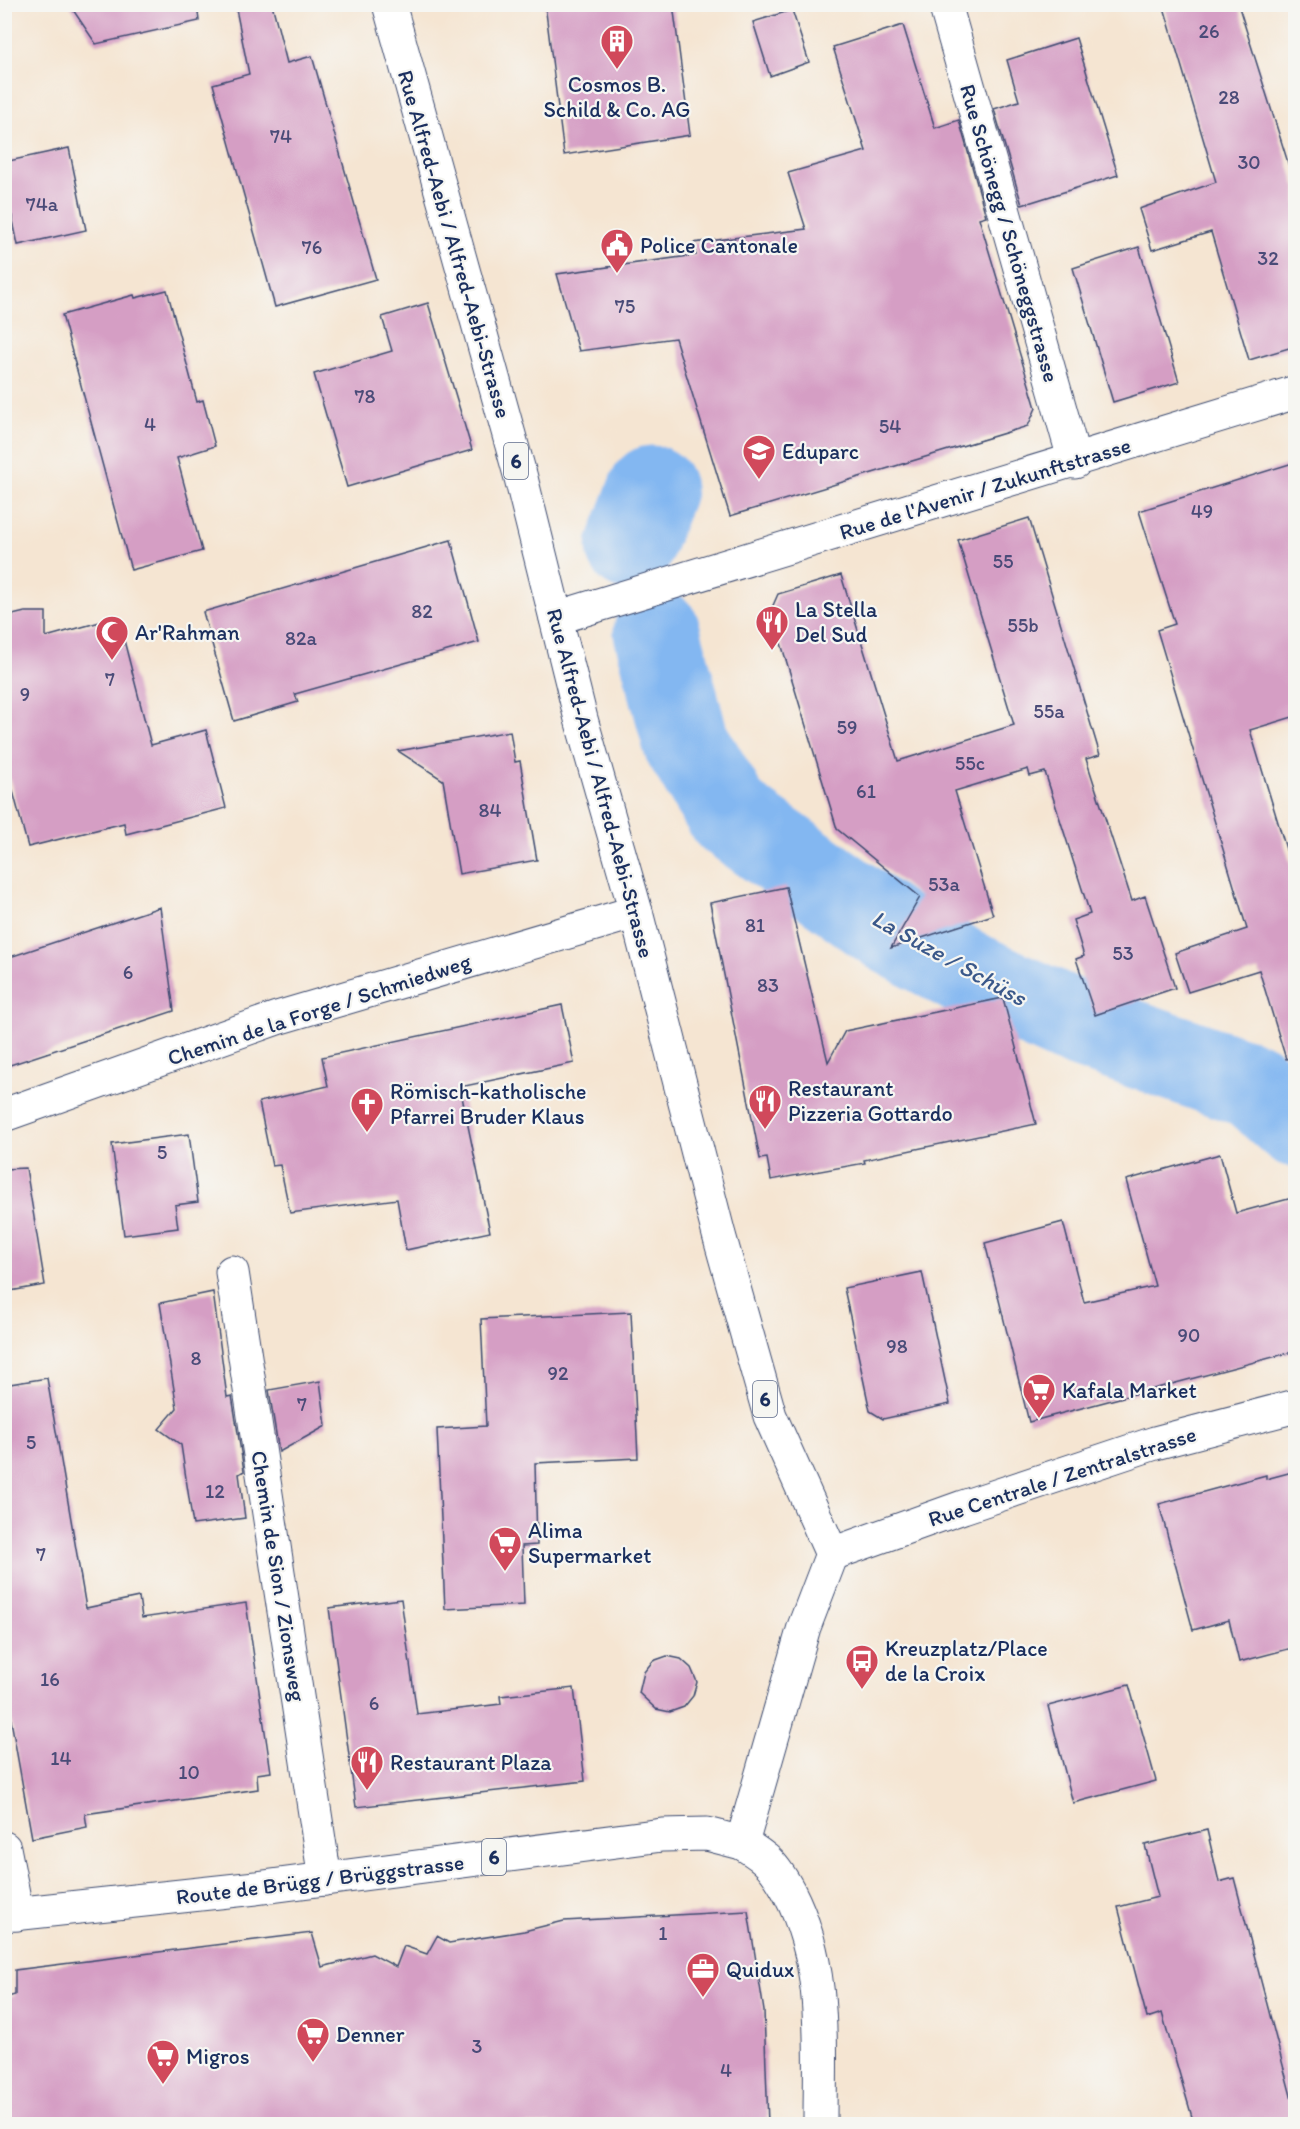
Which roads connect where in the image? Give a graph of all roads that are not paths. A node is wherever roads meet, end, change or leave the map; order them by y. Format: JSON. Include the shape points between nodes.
{"nodes":[{"id":1,"x":389,"y":4,"type":"edge"},
{"id":2,"x":945,"y":4,"type":"edge"},
{"id":3,"x":1296,"y":392,"type":"edge"},
{"id":4,"x":1075,"y":462,"type":"junction"},
{"id":5,"x":556,"y":618,"type":"junction"},
{"id":6,"x":636,"y":912,"type":"junction"},
{"id":7,"x":4,"y":1115,"type":"edge"},
{"id":8,"x":232,"y":1272,"type":"dead end"},
{"id":9,"x":1296,"y":1406,"type":"edge"},
{"id":10,"x":832,"y":1554,"type":"junction"},
{"id":11,"x":742,"y":1843,"type":"junction"},
{"id":12,"x":4,"y":1848,"type":"edge"},
{"id":13,"x":325,"y":1880,"type":"junction"},
{"id":14,"x":11,"y":1915,"type":"edge"},
{"id":15,"x":820,"y":2124,"type":"edge"}],
"edges":[{"from":1,"to":5,"type":"main road","name":"Rue Alfred-Aebi / Alfred-Aebi-Strasse","number":"6"},
{"from":2,"to":4,"type":"main road","name":"Rue Schönegg / Schöneggstrasse"},
{"from":3,"to":4,"type":"main road","name":"Rue de l'Avenir / Zukunftstrasse"},
{"from":4,"to":5,"type":"main road","name":"Rue de l'Avenir / Zukunftstrasse"},
{"from":5,"to":6,"type":"main road","name":"Rue Alfred-Aebi / Alfred-Aebi-Strasse","number":"6"},
{"from":6,"to":7,"type":"main road","name":"Chemin de la Forge / Schmiedweg","via":[[277,1018]]},
{"from":6,"to":10,"type":"main road","name":"Rue Alfred-Aebi / Alfred-Aebi-Strasse","number":"6","via":[[770,1416]]},
{"from":8,"to":13,"type":"main road","name":"Chemin de Sion / Zionsweg"},
{"from":9,"to":10,"type":"main road","name":"Rue Centrale / Zentralstrasse","via":[[1143,1447]]},
{"from":10,"to":11,"type":"main road","via":[[804,1627]]},
{"from":11,"to":13,"type":"main road","name":"Route de Brügg / Brüggstrasse","number":"6","via":[[707,1834],[662,1835]]},
{"from":11,"to":15,"type":"main road","via":[[766,1860],[783,1882],[804,1924],[820,2006]]},
{"from":12,"to":14,"type":"main road"},
{"from":13,"to":14,"type":"main road","name":"Route de Brügg / Brüggstrasse","number":"6"}]}
